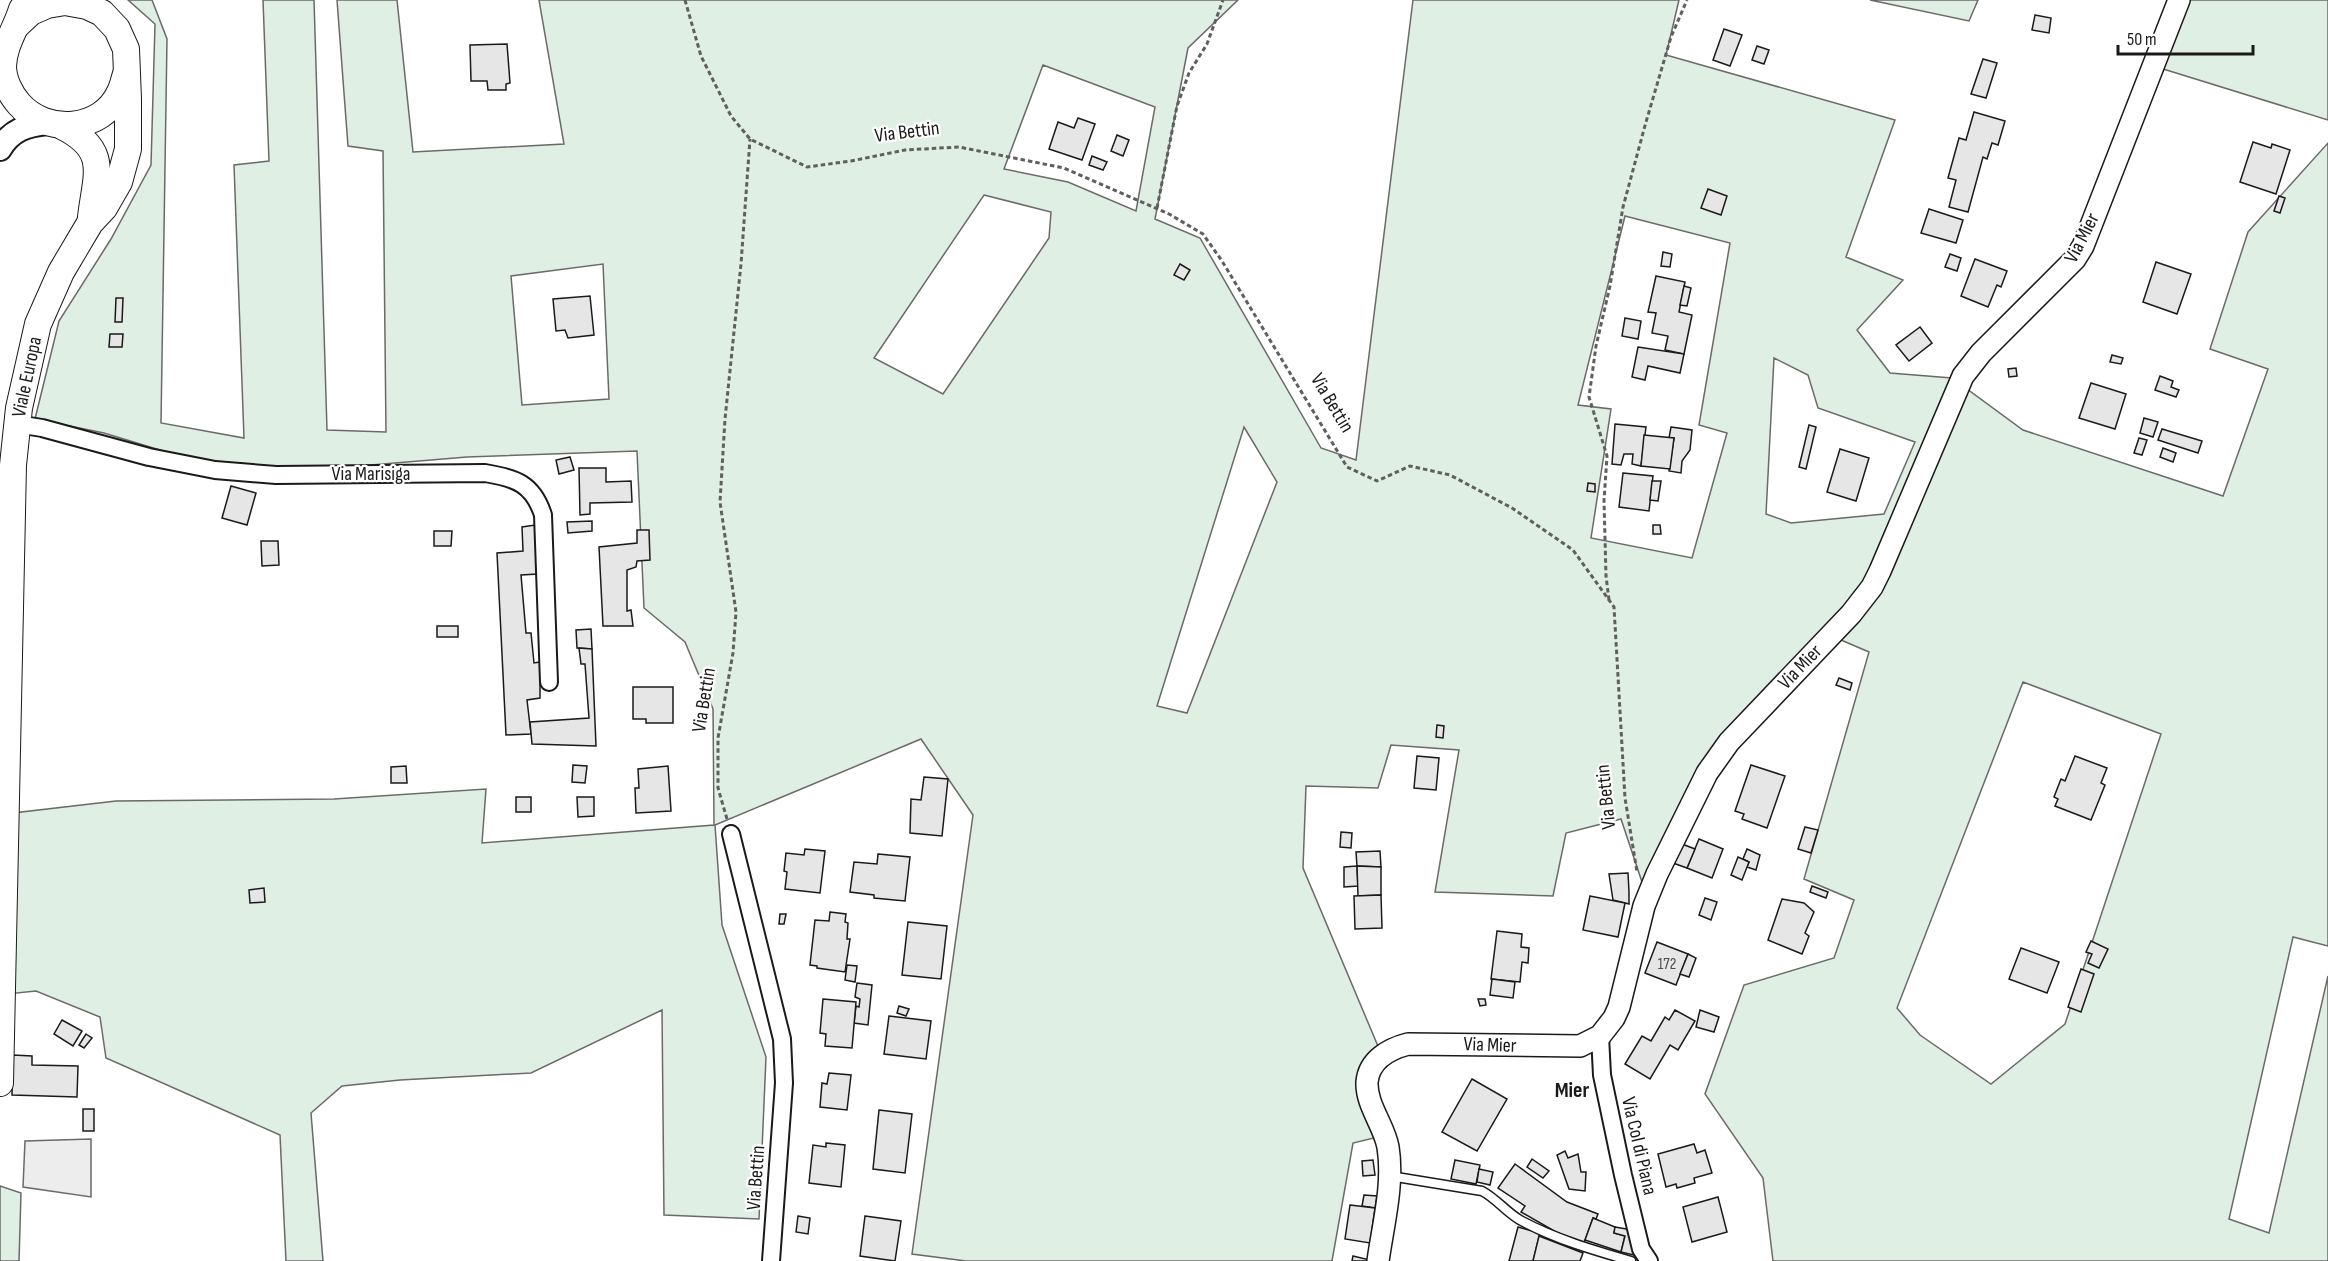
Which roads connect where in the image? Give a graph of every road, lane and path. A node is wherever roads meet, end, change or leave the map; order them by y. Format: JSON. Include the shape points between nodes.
{"nodes":[{"id":1,"x":24,"y":0,"type":"edge"},
{"id":2,"x":685,"y":0,"type":"edge"},
{"id":3,"x":1223,"y":0,"type":"edge"},
{"id":4,"x":1686,"y":0,"type":"edge"},
{"id":5,"x":2179,"y":0,"type":"edge"},
{"id":6,"x":84,"y":3,"type":"edge"},
{"id":7,"x":17,"y":25,"type":"junction"},
{"id":8,"x":127,"y":71,"type":"junction"},
{"id":9,"x":2,"y":73,"type":"edge"},
{"id":10,"x":54,"y":125,"type":"junction"},
{"id":11,"x":750,"y":139,"type":"junction"},
{"id":12,"x":0,"y":149,"type":"edge"},
{"id":13,"x":1157,"y":209,"type":"junction"},
{"id":14,"x":90,"y":223,"type":"junction"},
{"id":15,"x":17,"y":424,"type":"junction"},
{"id":16,"x":1610,"y":601,"type":"junction"},
{"id":17,"x":549,"y":682,"type":"dead end"},
{"id":18,"x":732,"y":834,"type":"joint"},
{"id":19,"x":1637,"y":874,"type":"dead end"},
{"id":20,"x":1600,"y":1036,"type":"junction"},
{"id":21,"x":0,"y":1083,"type":"edge"},
{"id":22,"x":1389,"y":1176,"type":"junction"},
{"id":23,"x":771,"y":1261,"type":"edge"},
{"id":24,"x":1378,"y":1261,"type":"edge"},
{"id":25,"x":1631,"y":1261,"type":"edge"},
{"id":26,"x":1649,"y":1261,"type":"edge"}],
"edges":[{"from":1,"to":7,"type":"main road"},
{"from":2,"to":11,"type":"path","name":"Via Bettin","via":[[701,56],[731,116]]},
{"from":3,"to":13,"type":"path","via":[[1177,106]]},
{"from":4,"to":16,"type":"path","via":[[1671,37],[1623,207],[1594,357],[1589,397],[1607,456],[1604,501]]},
{"from":5,"to":20,"type":"street","name":"Via Mier","via":[[2083,246],[2065,270],[1963,376],[1880,571],[1863,600],[1729,742],[1707,773],[1651,890],[1619,1007]]},
{"from":6,"to":7,"type":"main road","via":[[47,5],[30,12]]},
{"from":6,"to":8,"type":"main road","via":[[117,29],[126,49]]},
{"from":7,"to":9,"type":"main road","via":[[4,52]]},
{"from":8,"to":10,"type":"main road","via":[[120,93],[105,111],[85,123]]},
{"from":8,"to":14,"type":"main road","name":"Viale Europa","via":[[128,149],[118,182],[104,208]]},
{"from":9,"to":10,"type":"main road","via":[[12,95],[27,113]]},
{"from":10,"to":12,"type":"main road","via":[[27,125],[12,134]]},
{"from":10,"to":14,"type":"main road","name":"Viale Europa","via":[[78,134],[93,153],[98,173]]},
{"from":11,"to":13,"type":"path","name":"Via Bettin","via":[[807,167],[905,150],[959,147],[1064,168]]},
{"from":11,"to":18,"type":"path","name":"Via Bettin","via":[[720,502],[736,612],[718,738],[718,788]]},
{"from":13,"to":16,"type":"path","name":"Via Bettin","via":[[1203,234],[1347,467],[1377,482],[1410,466],[1450,475],[1512,508],[1573,550]]},
{"from":14,"to":15,"type":"main road","name":"Viale Europa","via":[[61,272],[38,324]]},
{"from":15,"to":17,"type":"street","name":"Via Marisiga","via":[[215,470],[276,475],[485,473],[505,476],[526,486],[538,499],[543,515]]},
{"from":15,"to":21,"type":"main road","name":"Viale Europa"},
{"from":16,"to":19,"type":"path","name":"Via Bettin","via":[[1614,607],[1624,798]]},
{"from":18,"to":23,"type":"street","name":"Via Bettin","via":[[782,1039],[784,1083]]},
{"from":20,"to":22,"type":"street","name":"Via Mier","via":[[1580,1046],[1423,1043],[1384,1053],[1367,1082],[1384,1130]]},
{"from":20,"to":26,"type":"street","name":"Via Col di Piana","via":[[1602,1075],[1623,1175],[1641,1249]]},
{"from":22,"to":24,"type":"street","name":"Via Mier"},
{"from":22,"to":25,"type":"lane","via":[[1482,1191],[1516,1217],[1562,1240]]}]}
